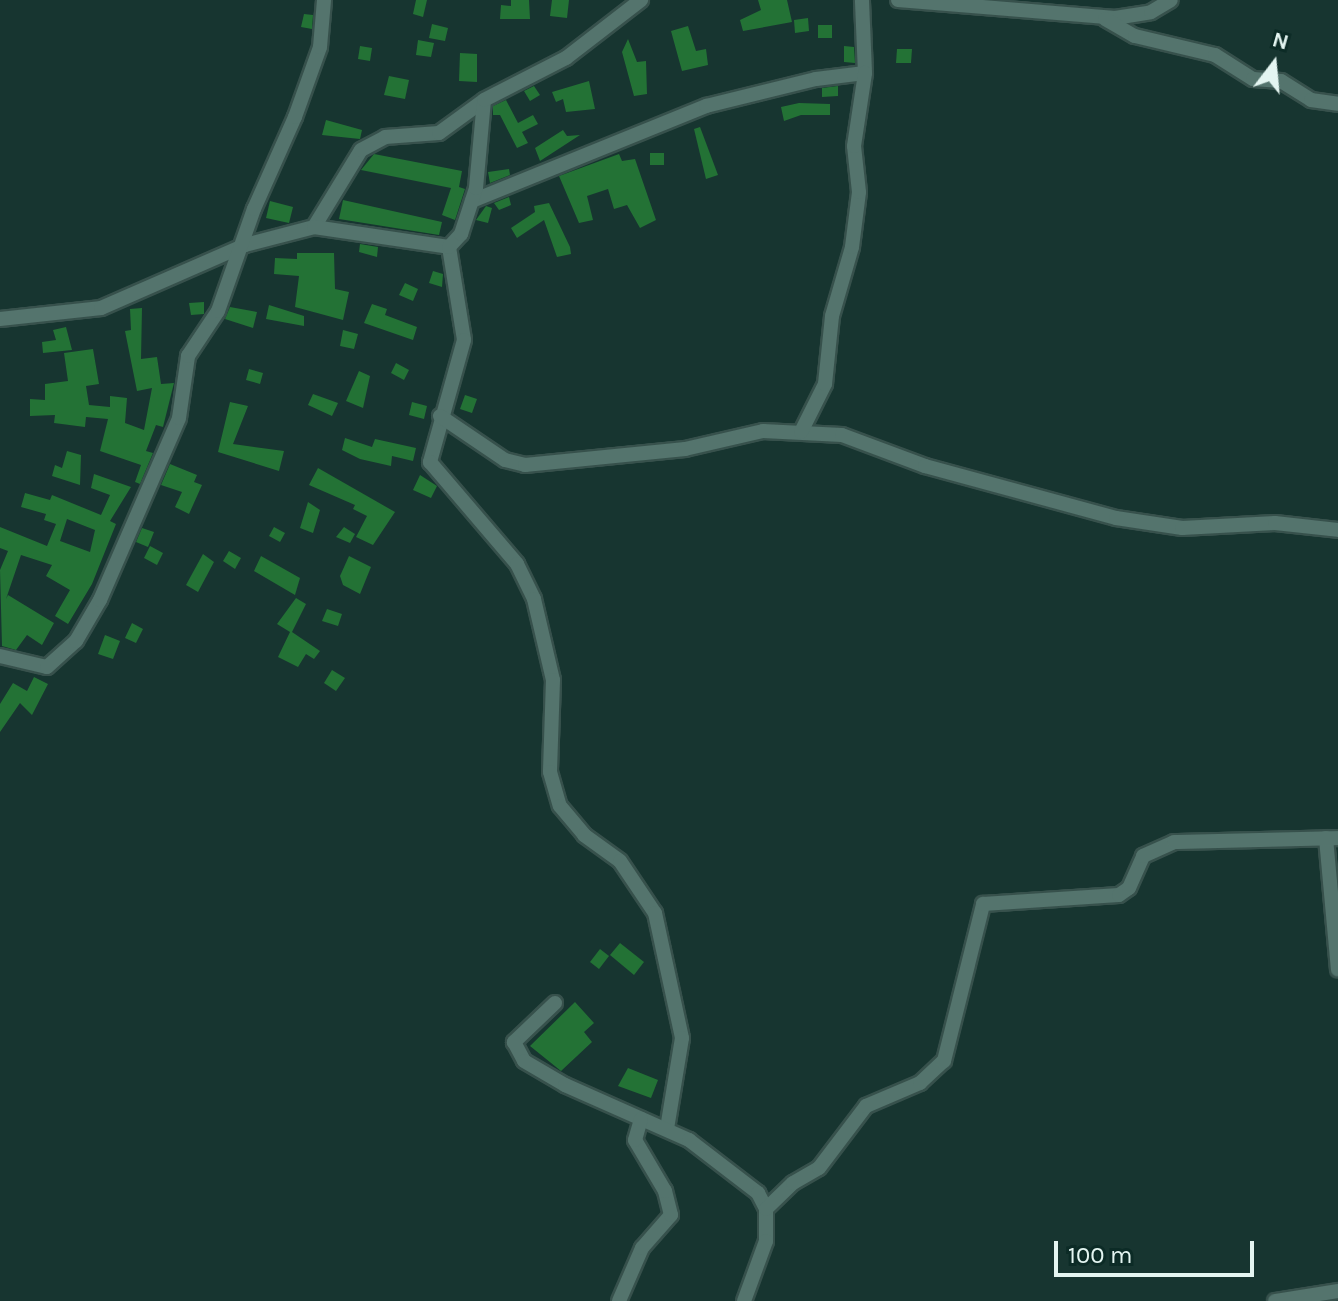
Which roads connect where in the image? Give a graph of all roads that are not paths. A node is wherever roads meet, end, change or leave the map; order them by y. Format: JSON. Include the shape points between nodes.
{"nodes":[{"id":1,"x":324,"y":0,"type":"edge"},
{"id":2,"x":641,"y":0,"type":"edge"},
{"id":3,"x":862,"y":0,"type":"edge"},
{"id":4,"x":898,"y":0,"type":"edge"},
{"id":5,"x":1171,"y":0,"type":"edge"},
{"id":6,"x":1101,"y":17,"type":"junction"},
{"id":7,"x":865,"y":73,"type":"junction"},
{"id":8,"x":484,"y":100,"type":"junction"},
{"id":9,"x":1338,"y":104,"type":"edge"},
{"id":10,"x":472,"y":201,"type":"junction"},
{"id":11,"x":314,"y":227,"type":"junction"},
{"id":12,"x":245,"y":245,"type":"junction"},
{"id":13,"x":449,"y":247,"type":"junction"},
{"id":14,"x":0,"y":319,"type":"edge"},
{"id":15,"x":440,"y":416,"type":"junction"},
{"id":16,"x":801,"y":432,"type":"junction"},
{"id":17,"x":1338,"y":530,"type":"edge"},
{"id":18,"x":0,"y":656,"type":"edge"},
{"id":19,"x":1332,"y":838,"type":"edge"},
{"id":20,"x":1338,"y":969,"type":"edge"},
{"id":21,"x":555,"y":1003,"type":"dead end"},
{"id":22,"x":641,"y":1119,"type":"junction"},
{"id":23,"x":667,"y":1129,"type":"junction"},
{"id":24,"x":766,"y":1209,"type":"junction"},
{"id":25,"x":1338,"y":1291,"type":"edge"},
{"id":26,"x":619,"y":1301,"type":"edge"},
{"id":27,"x":744,"y":1301,"type":"edge"},
{"id":28,"x":1275,"y":1301,"type":"edge"}],
"edges":[{"from":1,"to":12,"type":"street","via":[[316,60],[254,209]]},
{"from":2,"to":8,"type":"street","via":[[566,58]]},
{"from":3,"to":7,"type":"street"},
{"from":4,"to":6,"type":"street"},
{"from":5,"to":6,"type":"street","via":[[1138,16]]},
{"from":6,"to":9,"type":"street","via":[[1135,36],[1215,55],[1253,79],[1281,81],[1311,100]]},
{"from":7,"to":10,"type":"street","via":[[816,79],[706,106]]},
{"from":7,"to":16,"type":"street","via":[[854,146],[859,192],[852,247],[832,316],[825,384]]},
{"from":8,"to":10,"type":"street"},
{"from":8,"to":11,"type":"street","via":[[439,133],[385,137],[361,150]]},
{"from":10,"to":13,"type":"street","via":[[461,234]]},
{"from":11,"to":12,"type":"street"},
{"from":11,"to":13,"type":"street"},
{"from":12,"to":14,"type":"street","via":[[101,308]]},
{"from":12,"to":18,"type":"street","via":[[218,311],[188,356],[179,418],[84,629],[47,667]]},
{"from":13,"to":15,"type":"street","via":[[464,340]]},
{"from":15,"to":16,"type":"street","via":[[505,460],[525,465],[685,449],[763,431]]},
{"from":15,"to":23,"type":"street","via":[[429,454],[433,469],[500,542],[534,599],[553,680],[550,772],[560,806],[584,835],[626,868],[655,913],[682,1038]]},
{"from":16,"to":17,"type":"street","via":[[850,437],[925,466],[1116,518],[1182,528],[1275,523]]},
{"from":19,"to":20,"type":"street"},
{"from":19,"to":24,"type":"street","via":[[1174,842],[1143,856],[1129,888],[1119,895],[983,904],[944,1061],[920,1083],[866,1106],[819,1168],[793,1183]]},
{"from":21,"to":22,"type":"street","via":[[520,1033],[516,1053],[539,1072]]},
{"from":22,"to":23,"type":"street"},
{"from":22,"to":26,"type":"street","via":[[635,1140],[665,1191],[671,1215],[642,1248]]},
{"from":23,"to":24,"type":"street","via":[[740,1174]]},
{"from":24,"to":27,"type":"street","via":[[762,1262]]},
{"from":25,"to":28,"type":"street"}]}
